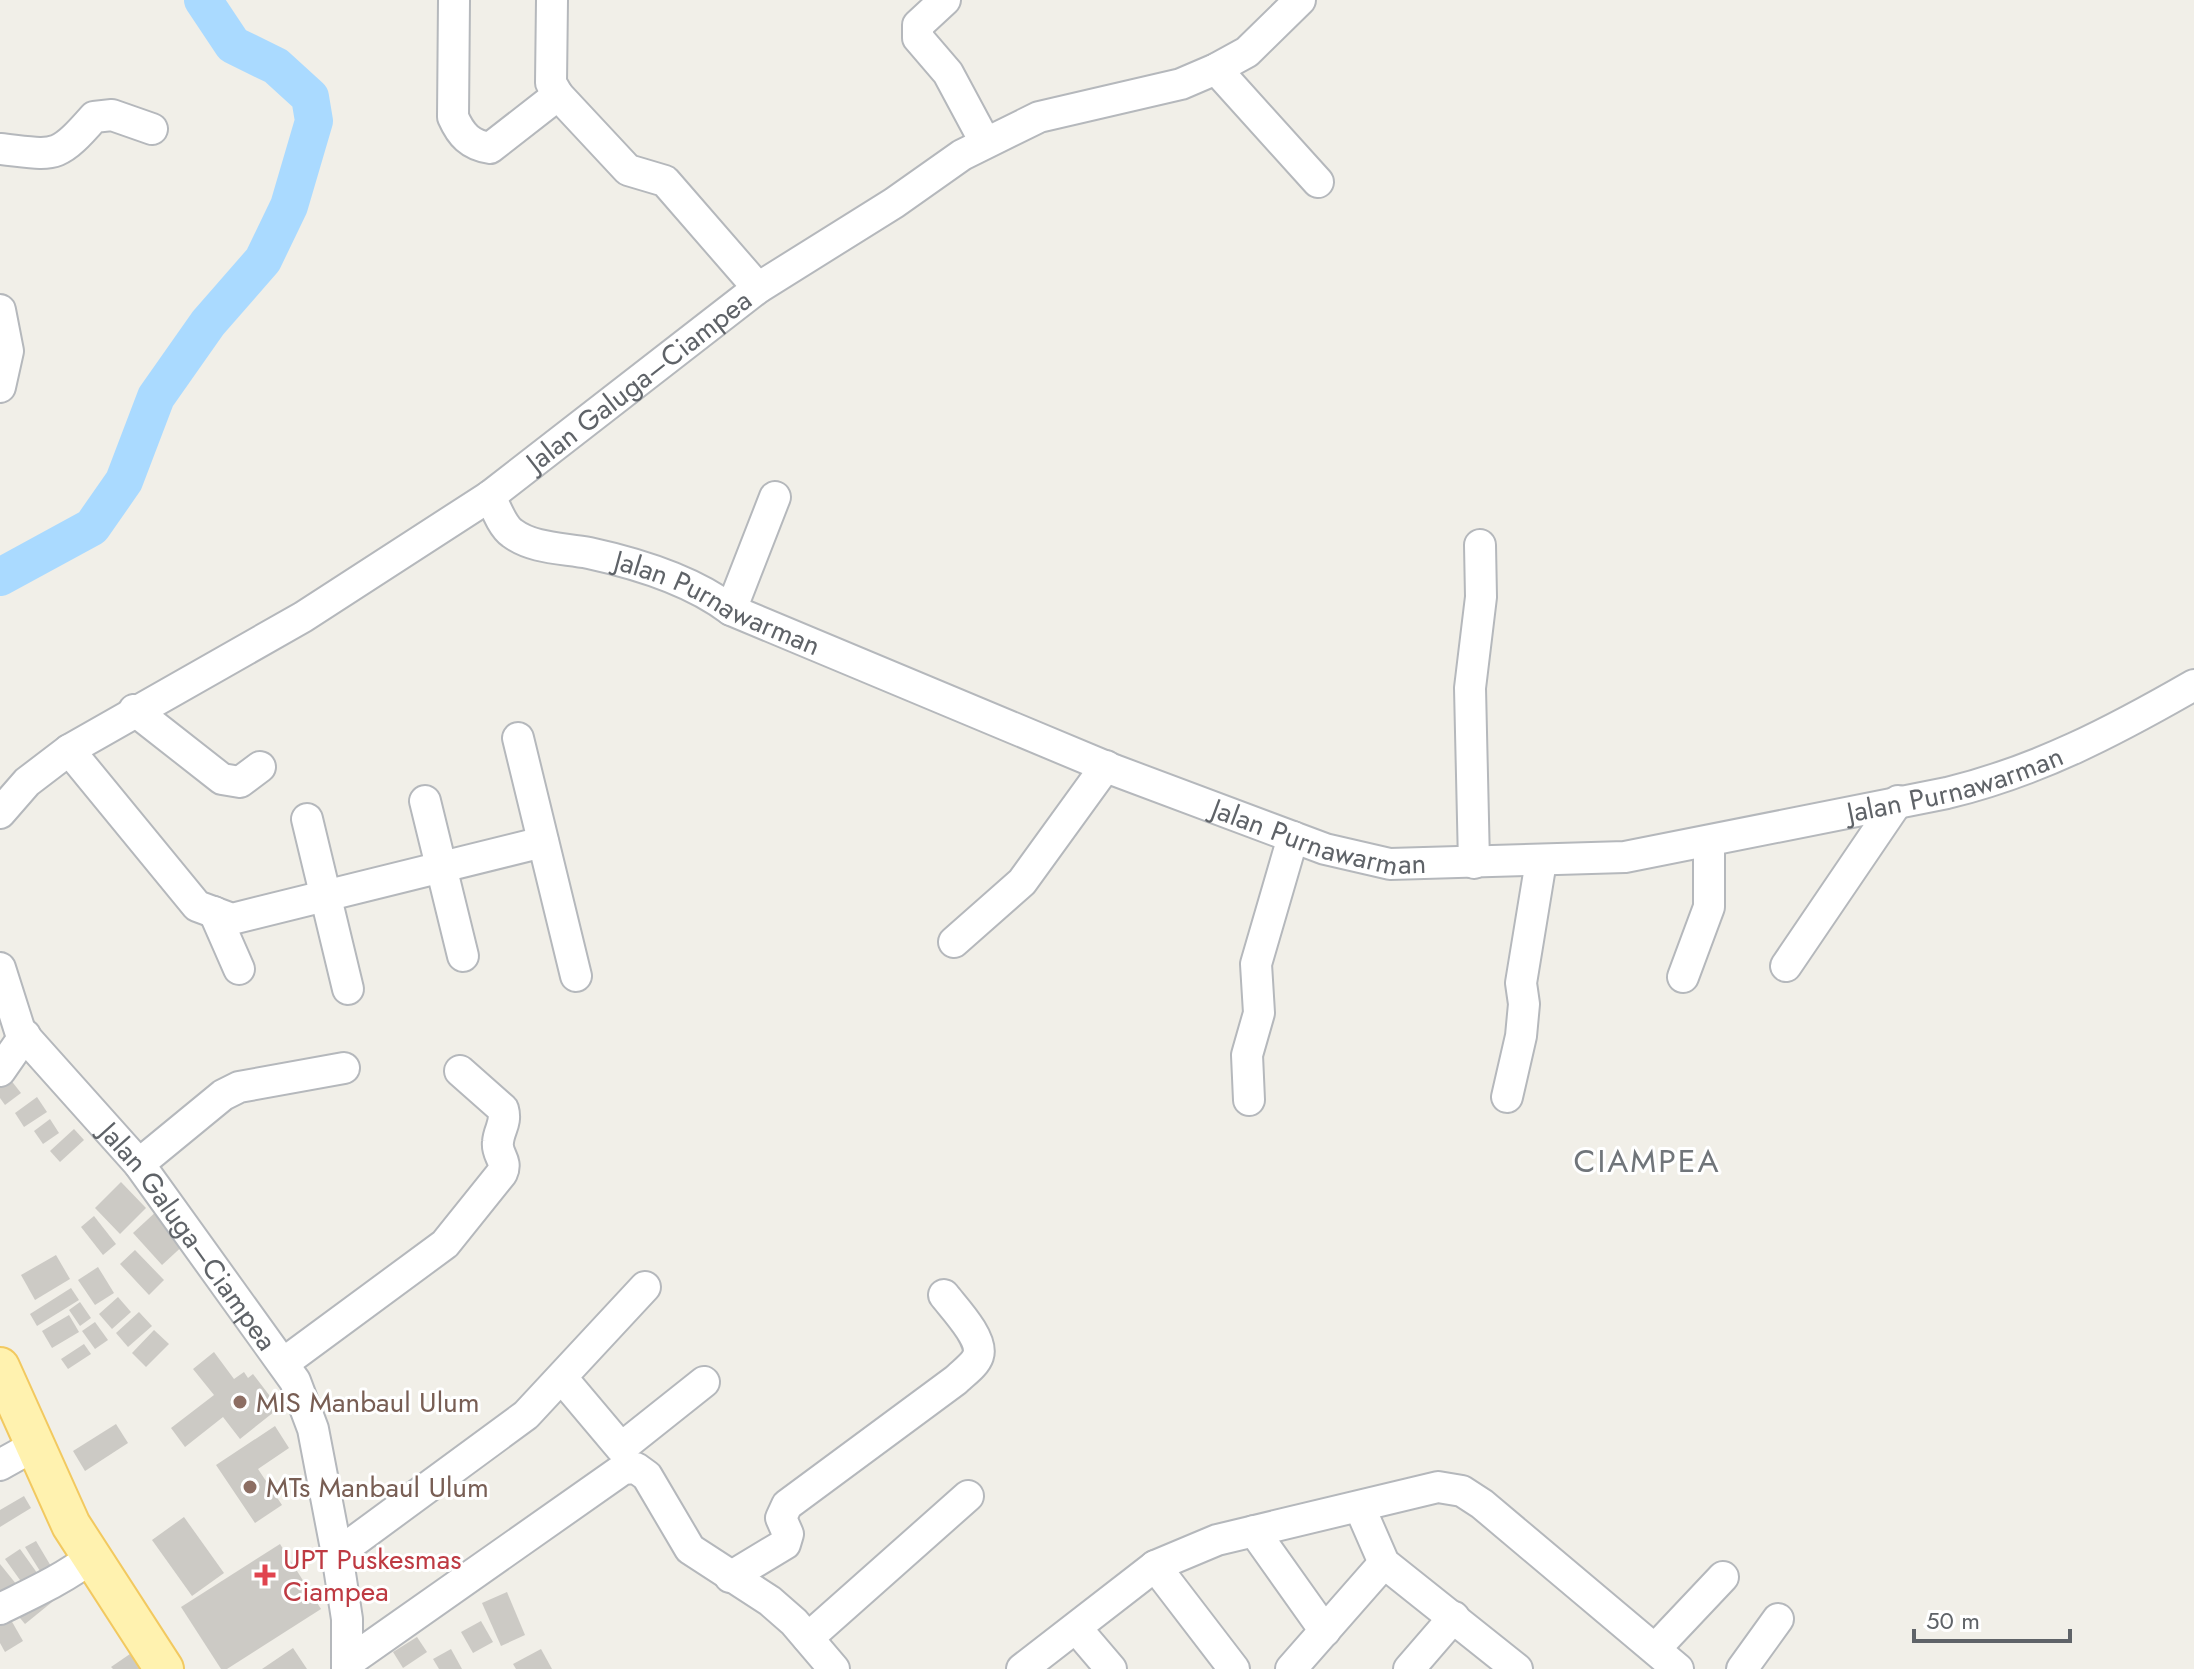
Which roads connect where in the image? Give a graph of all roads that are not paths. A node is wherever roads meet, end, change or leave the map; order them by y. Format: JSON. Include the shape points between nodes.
{"nodes":[{"id":1,"x":454,"y":0,"type":"edge"},
{"id":2,"x":552,"y":0,"type":"edge"},
{"id":3,"x":945,"y":0,"type":"edge"},
{"id":4,"x":1300,"y":0,"type":"edge"},
{"id":5,"x":1216,"y":69,"type":"junction"},
{"id":6,"x":558,"y":95,"type":"junction"},
{"id":7,"x":152,"y":129,"type":"dead end"},
{"id":8,"x":985,"y":142,"type":"junction"},
{"id":9,"x":0,"y":149,"type":"edge"},
{"id":10,"x":1318,"y":182,"type":"dead end"},
{"id":11,"x":758,"y":288,"type":"junction"},
{"id":12,"x":0,"y":310,"type":"edge"},
{"id":13,"x":0,"y":387,"type":"edge"},
{"id":14,"x":490,"y":496,"type":"junction"},
{"id":15,"x":775,"y":497,"type":"dead end"},
{"id":16,"x":1480,"y":545,"type":"dead end"},
{"id":17,"x":731,"y":610,"type":"junction"},
{"id":18,"x":2194,"y":685,"type":"edge"},
{"id":19,"x":134,"y":710,"type":"junction"},
{"id":20,"x":518,"y":738,"type":"dead end"},
{"id":21,"x":69,"y":750,"type":"junction"},
{"id":22,"x":1106,"y":766,"type":"junction"},
{"id":23,"x":260,"y":767,"type":"dead end"},
{"id":24,"x":425,"y":801,"type":"dead end"},
{"id":25,"x":1898,"y":801,"type":"junction"},
{"id":26,"x":0,"y":813,"type":"edge"},
{"id":27,"x":307,"y":819,"type":"dead end"},
{"id":28,"x":1293,"y":837,"type":"junction"},
{"id":29,"x":1709,"y":841,"type":"junction"},
{"id":30,"x":543,"y":842,"type":"junction"},
{"id":31,"x":1541,"y":861,"type":"junction"},
{"id":32,"x":1474,"y":863,"type":"junction"},
{"id":33,"x":442,"y":867,"type":"junction"},
{"id":34,"x":327,"y":895,"type":"junction"},
{"id":35,"x":214,"y":912,"type":"junction"},
{"id":36,"x":954,"y":942,"type":"dead end"},
{"id":37,"x":463,"y":956,"type":"dead end"},
{"id":38,"x":1786,"y":966,"type":"dead end"},
{"id":39,"x":0,"y":968,"type":"edge"},
{"id":40,"x":239,"y":969,"type":"dead end"},
{"id":41,"x":576,"y":976,"type":"dead end"},
{"id":42,"x":1683,"y":977,"type":"dead end"},
{"id":43,"x":348,"y":989,"type":"dead end"},
{"id":44,"x":15,"y":1028,"type":"edge"},
{"id":45,"x":344,"y":1068,"type":"dead end"},
{"id":46,"x":0,"y":1071,"type":"edge"},
{"id":47,"x":460,"y":1071,"type":"dead end"},
{"id":48,"x":1507,"y":1097,"type":"dead end"},
{"id":49,"x":1249,"y":1100,"type":"dead end"},
{"id":50,"x":139,"y":1164,"type":"junction"},
{"id":51,"x":645,"y":1287,"type":"dead end"},
{"id":52,"x":944,"y":1295,"type":"dead end"},
{"id":53,"x":285,"y":1362,"type":"junction"},
{"id":54,"x":0,"y":1367,"type":"edge"},
{"id":55,"x":562,"y":1378,"type":"junction"},
{"id":56,"x":704,"y":1382,"type":"dead end"},
{"id":57,"x":34,"y":1446,"type":"junction"},
{"id":58,"x":0,"y":1465,"type":"edge"},
{"id":59,"x":968,"y":1496,"type":"dead end"},
{"id":60,"x":1360,"y":1508,"type":"junction"},
{"id":61,"x":1254,"y":1531,"type":"junction"},
{"id":62,"x":337,"y":1554,"type":"junction"},
{"id":63,"x":92,"y":1557,"type":"junction"},
{"id":64,"x":1384,"y":1563,"type":"junction"},
{"id":65,"x":1155,"y":1566,"type":"junction"},
{"id":66,"x":730,"y":1577,"type":"junction"},
{"id":67,"x":1723,"y":1577,"type":"dead end"},
{"id":68,"x":0,"y":1609,"type":"edge"},
{"id":69,"x":1454,"y":1617,"type":"junction"},
{"id":70,"x":1778,"y":1619,"type":"dead end"},
{"id":71,"x":1076,"y":1628,"type":"junction"},
{"id":72,"x":1325,"y":1631,"type":"junction"},
{"id":73,"x":808,"y":1638,"type":"junction"},
{"id":74,"x":1655,"y":1649,"type":"junction"},
{"id":75,"x":347,"y":1666,"type":"edge"},
{"id":76,"x":164,"y":1669,"type":"edge"},
{"id":77,"x":834,"y":1669,"type":"edge"},
{"id":78,"x":1022,"y":1669,"type":"edge"},
{"id":79,"x":1111,"y":1669,"type":"edge"},
{"id":80,"x":1234,"y":1669,"type":"edge"},
{"id":81,"x":1291,"y":1669,"type":"edge"},
{"id":82,"x":1409,"y":1669,"type":"edge"},
{"id":83,"x":1517,"y":1669,"type":"edge"},
{"id":84,"x":1678,"y":1669,"type":"edge"},
{"id":85,"x":1742,"y":1669,"type":"edge"}],
"edges":[{"from":1,"to":6,"type":"street","via":[[453,117],[460,134],[478,147],[490,148]]},
{"from":2,"to":6,"type":"street","via":[[551,83]]},
{"from":3,"to":8,"type":"street","via":[[918,25],[918,38],[948,73]]},
{"from":4,"to":5,"type":"street","name":"Jalan Galuga–Ciampea","via":[[1247,52]]},
{"from":5,"to":8,"type":"street","name":"Jalan Galuga–Ciampea","via":[[1181,84],[1039,117]]},
{"from":5,"to":10,"type":"street"},
{"from":6,"to":11,"type":"street","via":[[628,170],[665,181]]},
{"from":7,"to":9,"type":"street","via":[[112,115],[94,117],[67,148],[52,154]]},
{"from":8,"to":11,"type":"street","name":"Jalan Galuga–Ciampea"},
{"from":11,"to":14,"type":"street","name":"Jalan Galuga–Ciampea"},
{"from":12,"to":13,"type":"street","via":[[8,351]]},
{"from":14,"to":17,"type":"street","name":"Jalan Purnawarman","via":[[510,532],[542,546],[587,553],[655,574]]},
{"from":14,"to":19,"type":"street","name":"Jalan Galuga–Ciampea","via":[[303,617]]},
{"from":15,"to":17,"type":"street"},
{"from":16,"to":32,"type":"street","via":[[1481,597],[1470,688]]},
{"from":17,"to":22,"type":"street","name":"Jalan Purnawarman"},
{"from":18,"to":25,"type":"street","name":"Jalan Purnawarman","via":[[2037,767]]},
{"from":19,"to":21,"type":"street","name":"Jalan Galuga–Ciampea"},
{"from":19,"to":23,"type":"street","via":[[222,779],[240,782]]},
{"from":20,"to":30,"type":"street"},
{"from":21,"to":26,"type":"street","name":"Jalan Galuga–Ciampea","via":[[27,782]]},
{"from":21,"to":35,"type":"street","via":[[197,906]]},
{"from":22,"to":28,"type":"street","name":"Jalan Purnawarman"},
{"from":22,"to":36,"type":"street","via":[[1022,882]]},
{"from":24,"to":33,"type":"street"},
{"from":25,"to":29,"type":"street","name":"Jalan Purnawarman"},
{"from":25,"to":38,"type":"street"},
{"from":27,"to":34,"type":"street"},
{"from":28,"to":32,"type":"street","name":"Jalan Purnawarman","via":[[1390,864]]},
{"from":28,"to":49,"type":"street","via":[[1256,964],[1259,1013],[1247,1062]]},
{"from":29,"to":31,"type":"street","name":"Jalan Purnawarman","via":[[1625,857]]},
{"from":29,"to":42,"type":"street","via":[[1709,907]]},
{"from":30,"to":33,"type":"street"},
{"from":30,"to":41,"type":"street"},
{"from":31,"to":32,"type":"street","name":"Jalan Purnawarman"},
{"from":31,"to":48,"type":"street","via":[[1521,983],[1521,1036]]},
{"from":33,"to":34,"type":"street"},
{"from":33,"to":37,"type":"street"},
{"from":34,"to":35,"type":"street","via":[[232,919]]},
{"from":34,"to":43,"type":"street"},
{"from":35,"to":40,"type":"street"},
{"from":39,"to":44,"type":"street","name":"Jalan Galuga–Ciampea"},
{"from":44,"to":46,"type":"street"},
{"from":44,"to":50,"type":"street","name":"Jalan Galuga–Ciampea"},
{"from":45,"to":50,"type":"street","via":[[239,1087]]},
{"from":47,"to":53,"type":"street","via":[[503,1109],[498,1140],[505,1164],[502,1173],[445,1244]]},
{"from":50,"to":53,"type":"street","name":"Jalan Galuga–Ciampea"},
{"from":51,"to":55,"type":"street"},
{"from":52,"to":66,"type":"street","via":[[973,1335],[977,1360],[787,1505],[781,1518],[788,1534],[785,1544]]},
{"from":53,"to":62,"type":"street","name":"Jalan Galuga–Ciampea","via":[[313,1429]]},
{"from":54,"to":57,"type":"main road"},
{"from":55,"to":56,"type":"street","via":[[620,1448]]},
{"from":55,"to":62,"type":"street","via":[[526,1415]]},
{"from":57,"to":58,"type":"street"},
{"from":57,"to":63,"type":"main road"},
{"from":59,"to":73,"type":"street"},
{"from":60,"to":61,"type":"street"},
{"from":60,"to":64,"type":"street"},
{"from":60,"to":74,"type":"street","via":[[1438,1487],[1462,1491]]},
{"from":61,"to":65,"type":"street"},
{"from":61,"to":72,"type":"street"},
{"from":62,"to":75,"type":"street","name":"Jalan Galuga–Ciampea","via":[[347,1619]]},
{"from":63,"to":68,"type":"street","via":[[57,1583]]},
{"from":63,"to":76,"type":"main road"},
{"from":64,"to":69,"type":"street"},
{"from":64,"to":72,"type":"street"},
{"from":65,"to":71,"type":"street"},
{"from":65,"to":80,"type":"street"},
{"from":66,"to":73,"type":"street","via":[[770,1601]]},
{"from":66,"to":75,"type":"street","via":[[690,1549],[647,1476],[636,1468],[623,1469]]},
{"from":67,"to":74,"type":"street"},
{"from":69,"to":82,"type":"street"},
{"from":69,"to":83,"type":"street"},
{"from":70,"to":85,"type":"street"},
{"from":71,"to":78,"type":"street"},
{"from":71,"to":79,"type":"street"},
{"from":72,"to":81,"type":"street"},
{"from":73,"to":77,"type":"street"},
{"from":74,"to":84,"type":"street"}]}
